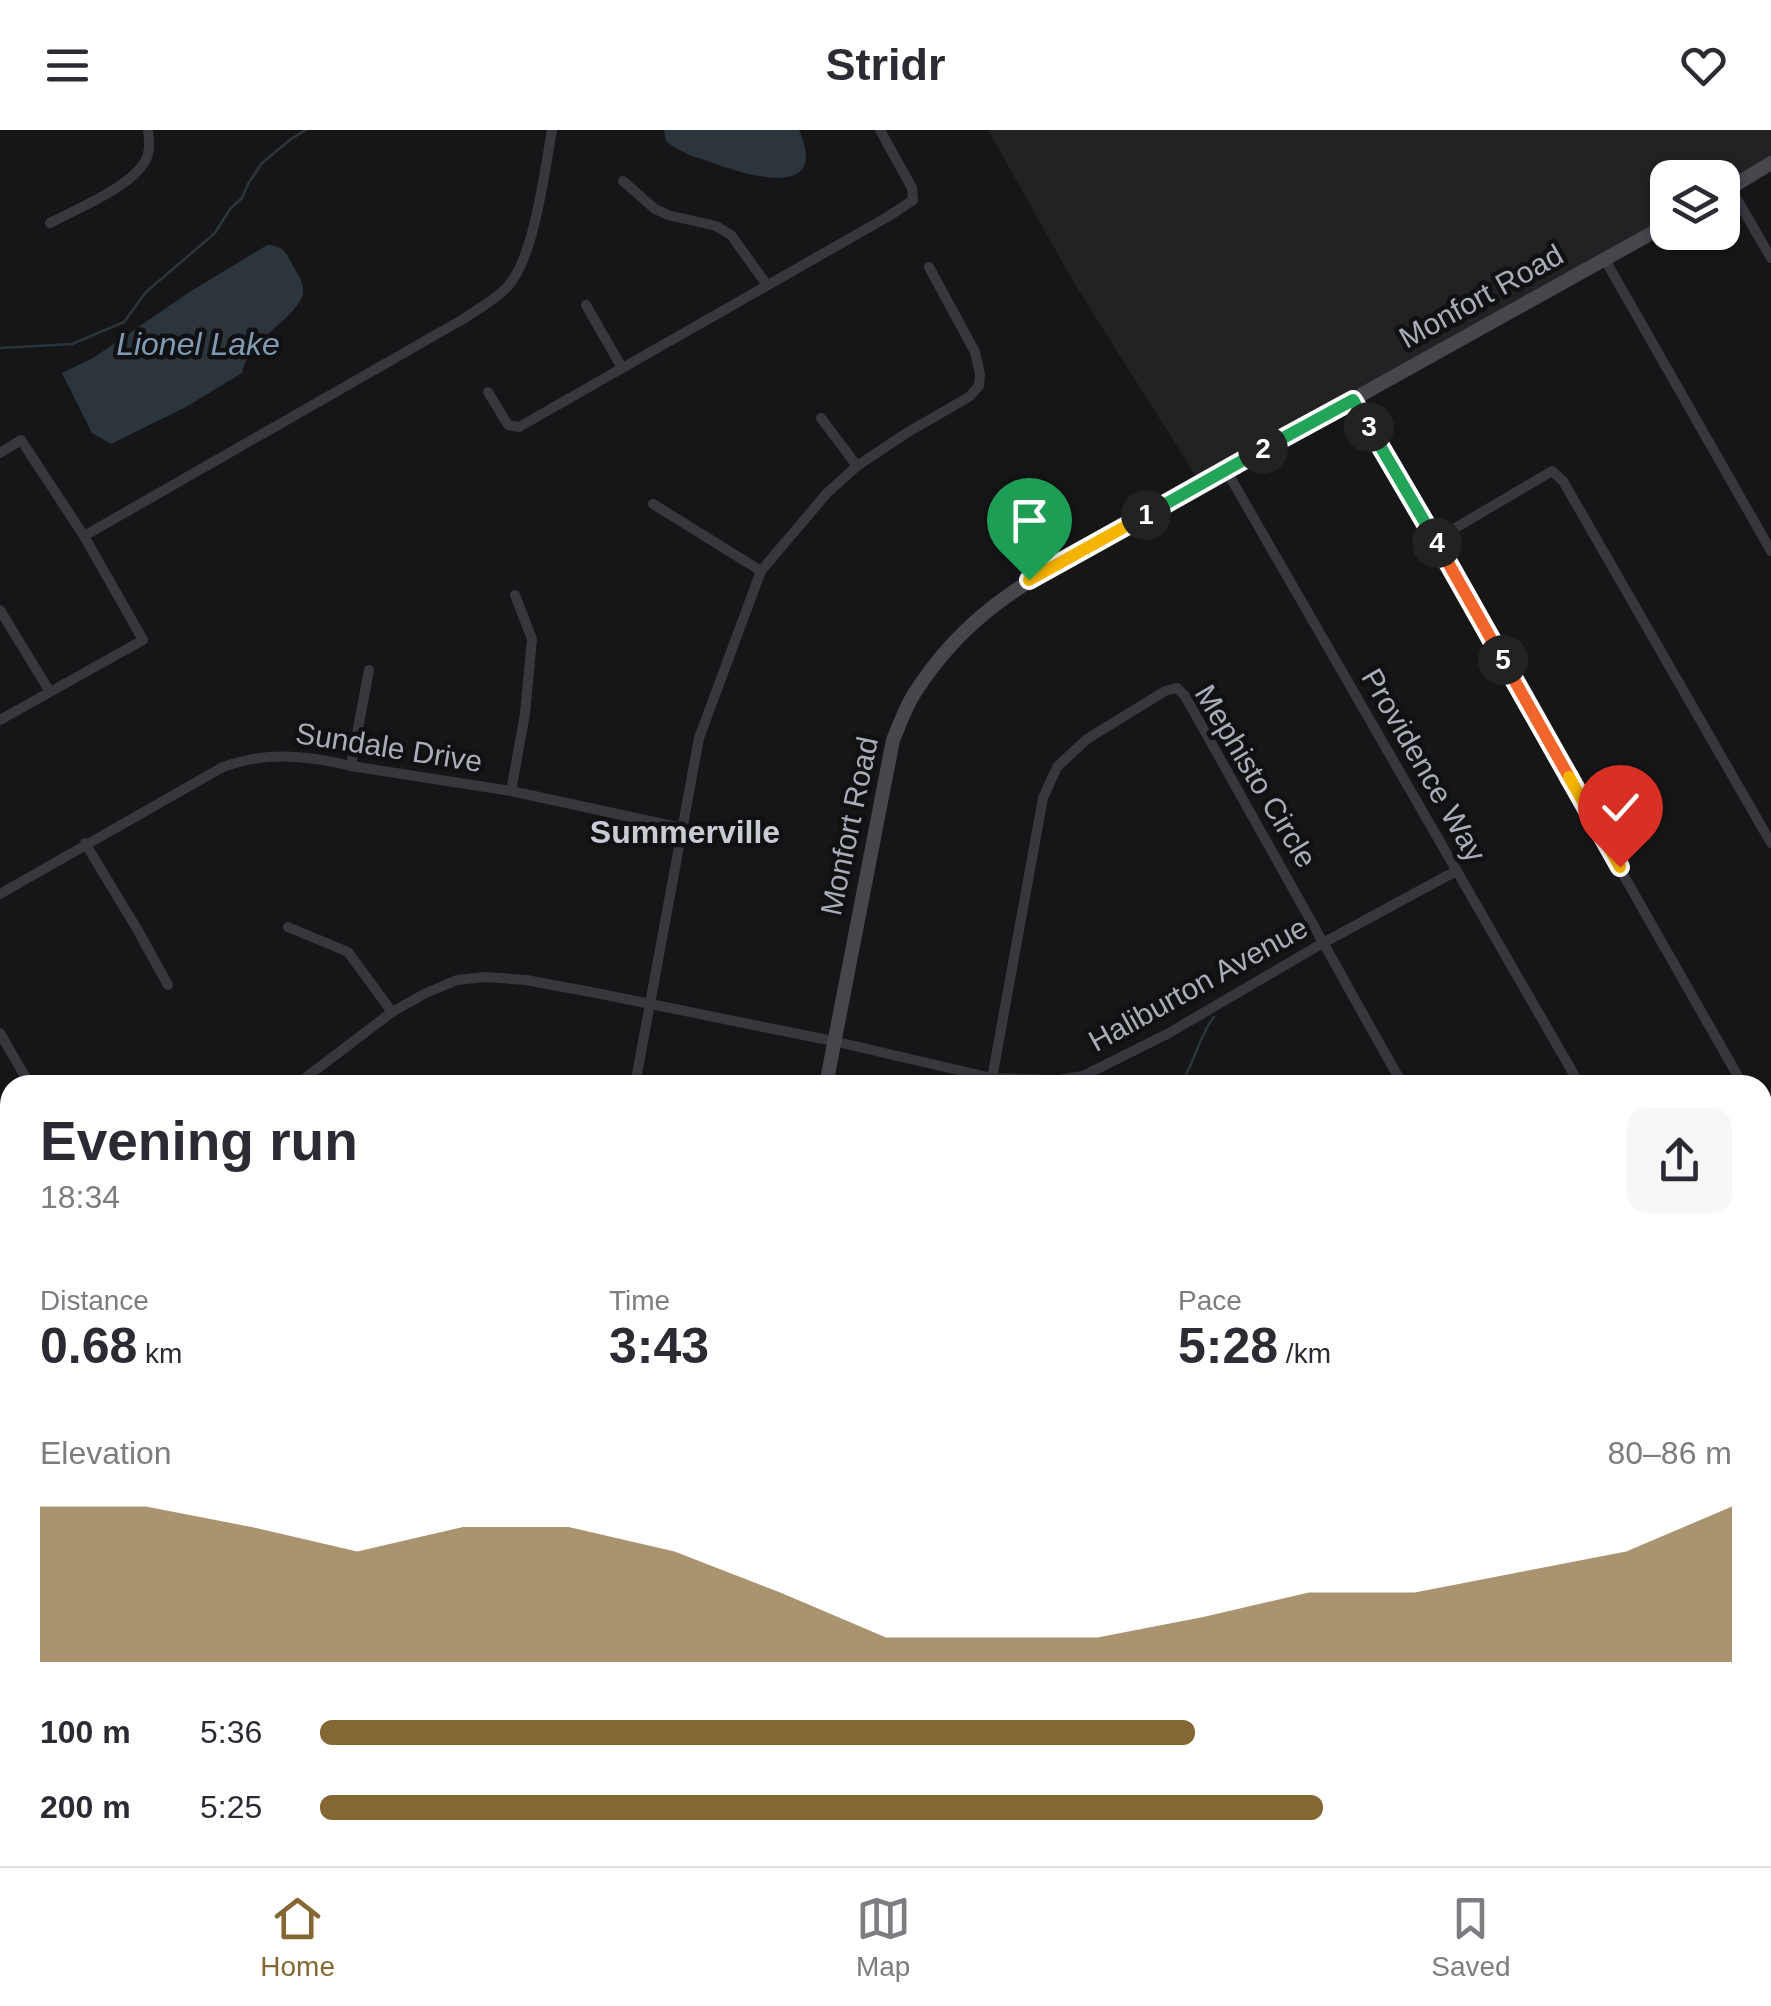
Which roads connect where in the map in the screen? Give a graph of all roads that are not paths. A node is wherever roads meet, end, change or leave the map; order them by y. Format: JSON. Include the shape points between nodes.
{"nodes":[{"id":1,"x":148,"y":130,"type":"edge"},
{"id":2,"x":552,"y":130,"type":"edge"},
{"id":3,"x":880,"y":130,"type":"edge"},
{"id":4,"x":1771,"y":163,"type":"edge"},
{"id":5,"x":623,"y":181,"type":"dead end"},
{"id":6,"x":1740,"y":183,"type":"edge"},
{"id":7,"x":1740,"y":211,"type":"edge"},
{"id":8,"x":50,"y":223,"type":"dead end"},
{"id":9,"x":1650,"y":234,"type":"edge"},
{"id":10,"x":1604,"y":258,"type":"junction"},
{"id":11,"x":1771,"y":258,"type":"edge"},
{"id":12,"x":929,"y":267,"type":"dead end"},
{"id":13,"x":767,"y":286,"type":"junction"},
{"id":14,"x":586,"y":305,"type":"dead end"},
{"id":15,"x":622,"y":368,"type":"junction"},
{"id":16,"x":488,"y":392,"type":"dead end"},
{"id":17,"x":1353,"y":400,"type":"junction"},
{"id":18,"x":821,"y":418,"type":"dead end"},
{"id":19,"x":0,"y":453,"type":"edge"},
{"id":20,"x":857,"y":466,"type":"junction"},
{"id":21,"x":1226,"y":470,"type":"junction"},
{"id":22,"x":653,"y":504,"type":"dead end"},
{"id":23,"x":84,"y":536,"type":"junction"},
{"id":24,"x":1435,"y":540,"type":"junction"},
{"id":25,"x":1771,"y":551,"type":"edge"},
{"id":26,"x":761,"y":570,"type":"junction"},
{"id":27,"x":515,"y":595,"type":"dead end"},
{"id":28,"x":0,"y":610,"type":"edge"},
{"id":29,"x":368,"y":670,"type":"dead end"},
{"id":30,"x":50,"y":692,"type":"junction"},
{"id":31,"x":0,"y":720,"type":"edge"},
{"id":32,"x":350,"y":766,"type":"junction"},
{"id":33,"x":511,"y":791,"type":"junction"},
{"id":34,"x":682,"y":828,"type":"junction"},
{"id":35,"x":85,"y":843,"type":"junction"},
{"id":36,"x":1771,"y":843,"type":"edge"},
{"id":37,"x":1456,"y":871,"type":"junction"},
{"id":38,"x":0,"y":894,"type":"edge"},
{"id":39,"x":288,"y":927,"type":"dead end"},
{"id":40,"x":1322,"y":944,"type":"junction"},
{"id":41,"x":168,"y":985,"type":"dead end"},
{"id":42,"x":650,"y":1005,"type":"junction"},
{"id":43,"x":392,"y":1012,"type":"junction"},
{"id":44,"x":0,"y":1032,"type":"edge"},
{"id":45,"x":833,"y":1041,"type":"junction"},
{"id":46,"x":24,"y":1075,"type":"edge"},
{"id":47,"x":309,"y":1075,"type":"edge"},
{"id":48,"x":637,"y":1075,"type":"edge"},
{"id":49,"x":828,"y":1075,"type":"edge"},
{"id":50,"x":965,"y":1075,"type":"edge"},
{"id":51,"x":993,"y":1075,"type":"edge"},
{"id":52,"x":1085,"y":1075,"type":"edge"},
{"id":53,"x":1397,"y":1075,"type":"edge"},
{"id":54,"x":1574,"y":1075,"type":"edge"},
{"id":55,"x":1737,"y":1075,"type":"edge"}],
"edges":[{"from":1,"to":8,"type":"street","via":[[149,152],[128,181]]},
{"from":2,"to":23,"type":"street","via":[[538,210],[507,288]]},
{"from":3,"to":13,"type":"street","via":[[913,200]]},
{"from":4,"to":6,"type":"street"},
{"from":5,"to":13,"type":"street","via":[[654,209],[732,235]]},
{"from":7,"to":11,"type":"street"},
{"from":9,"to":10,"type":"street","name":"Monfort Road"},
{"from":10,"to":17,"type":"street","name":"Monfort Road"},
{"from":10,"to":25,"type":"street"},
{"from":12,"to":20,"type":"street","via":[[975,352],[978,386],[969,398]]},
{"from":13,"to":15,"type":"street"},
{"from":14,"to":15,"type":"street"},
{"from":15,"to":16,"type":"street","via":[[519,427],[508,425]]},
{"from":17,"to":21,"type":"street","name":"Monfort Road"},
{"from":17,"to":24,"type":"street"},
{"from":18,"to":20,"type":"street"},
{"from":19,"to":23,"type":"street","via":[[21,440]]},
{"from":20,"to":26,"type":"street"},
{"from":21,"to":37,"type":"street","name":"Providence Way"},
{"from":21,"to":45,"type":"street","name":"Monfort Road","via":[[995,604],[949,646],[914,693],[892,740]]},
{"from":22,"to":26,"type":"street"},
{"from":23,"to":30,"type":"street","via":[[142,640]]},
{"from":24,"to":36,"type":"street","via":[[1552,472],[1563,481]]},
{"from":24,"to":55,"type":"street"},
{"from":26,"to":34,"type":"street","via":[[699,738]]},
{"from":27,"to":33,"type":"street","via":[[532,639]]},
{"from":28,"to":30,"type":"street"},
{"from":29,"to":32,"type":"street"},
{"from":30,"to":31,"type":"street"},
{"from":32,"to":33,"type":"street","name":"Sundale Drive"},
{"from":32,"to":35,"type":"street","name":"Sundale Drive","via":[[293,756],[244,760]]},
{"from":33,"to":34,"type":"street","name":"Sundale Drive"},
{"from":34,"to":42,"type":"street"},
{"from":35,"to":38,"type":"street","name":"Sundale Drive"},
{"from":35,"to":41,"type":"street"},
{"from":37,"to":40,"type":"street","name":"Haliburton Avenue"},
{"from":37,"to":54,"type":"street","name":"Providence Way"},
{"from":39,"to":43,"type":"street","via":[[348,952]]},
{"from":40,"to":51,"type":"street","name":"Mephisto Circle","via":[[1185,696],[1177,688],[1165,691],[1087,738],[1057,767],[1043,798]]},
{"from":40,"to":52,"type":"street","name":"Haliburton Avenue"},
{"from":40,"to":53,"type":"street","name":"Mephisto Circle"},
{"from":42,"to":43,"type":"street","via":[[485,977],[457,980]]},
{"from":42,"to":45,"type":"street"},
{"from":42,"to":48,"type":"street"},
{"from":43,"to":47,"type":"street"},
{"from":44,"to":46,"type":"street"},
{"from":45,"to":49,"type":"street","name":"Monfort Road"},
{"from":45,"to":50,"type":"street","name":"Haliburton Avenue"}]}
